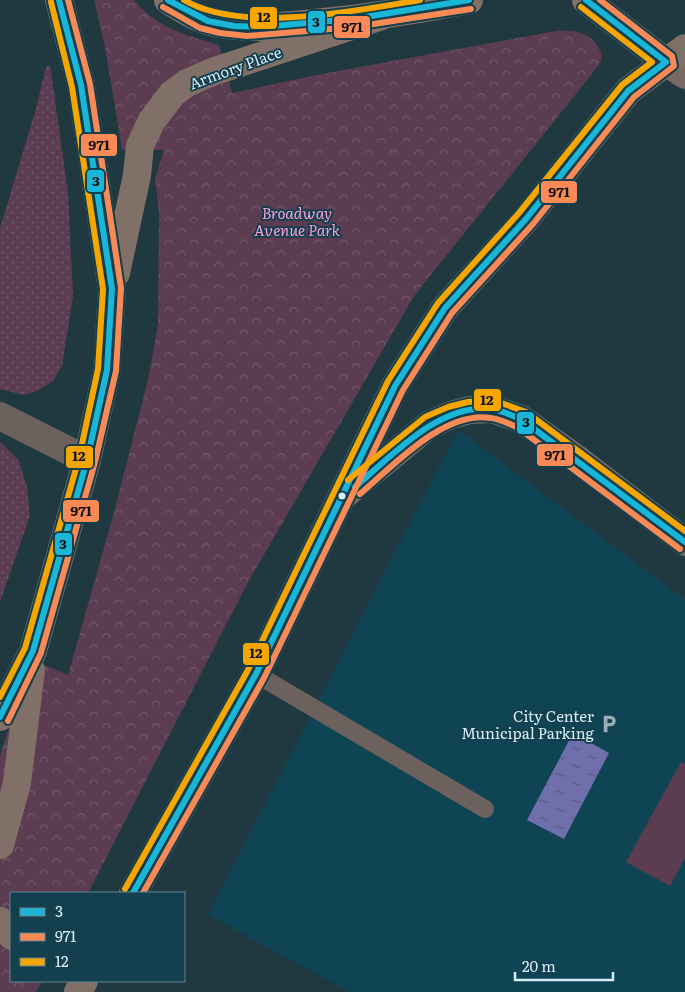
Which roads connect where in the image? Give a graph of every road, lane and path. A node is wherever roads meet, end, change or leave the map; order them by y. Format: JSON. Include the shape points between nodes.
{"nodes":[{"id":1,"x":59,"y":0,"type":"edge"},
{"id":2,"x":168,"y":0,"type":"edge"},
{"id":3,"x":469,"y":0,"type":"edge"},
{"id":4,"x":586,"y":0,"type":"edge"},
{"id":5,"x":382,"y":16,"type":"junction"},
{"id":6,"x":679,"y":61,"type":"edge"},
{"id":7,"x":112,"y":289,"type":"junction"},
{"id":8,"x":0,"y":416,"type":"edge"},
{"id":9,"x":87,"y":460,"type":"junction"},
{"id":10,"x":342,"y":496,"type":"junction"},
{"id":11,"x":685,"y":542,"type":"edge"},
{"id":12,"x":33,"y":651,"type":"junction"},
{"id":13,"x":256,"y":674,"type":"junction"},
{"id":14,"x":0,"y":717,"type":"edge"},
{"id":15,"x":485,"y":809,"type":"dead end"},
{"id":16,"x":0,"y":845,"type":"edge"},
{"id":17,"x":134,"y":892,"type":"edge"},
{"id":18,"x":0,"y":921,"type":"edge"},
{"id":19,"x":10,"y":934,"type":"edge"}],
"edges":[{"from":1,"to":7,"type":"main road","via":[[81,85]]},
{"from":2,"to":5,"type":"main road","via":[[208,21],[237,26]]},
{"from":3,"to":5,"type":"main road"},
{"from":4,"to":6,"type":"main road"},
{"from":5,"to":7,"type":"main road","name":"Armory Place","via":[[212,72],[187,82],[172,94],[151,122],[140,146]]},
{"from":6,"to":10,"type":"main road","via":[[628,91],[526,219],[444,308],[395,386]]},
{"from":7,"to":9,"type":"main road","via":[[107,370]]},
{"from":8,"to":9,"type":"street"},
{"from":9,"to":12,"type":"main road"},
{"from":10,"to":11,"type":"main road","via":[[429,425],[470,410],[492,409],[521,419]]},
{"from":10,"to":13,"type":"main road"},
{"from":12,"to":14,"type":"main road"},
{"from":12,"to":16,"type":"main road","via":[[17,783]]},
{"from":13,"to":15,"type":"lane"},
{"from":13,"to":17,"type":"main road"},
{"from":18,"to":19,"type":"main road"}]}
